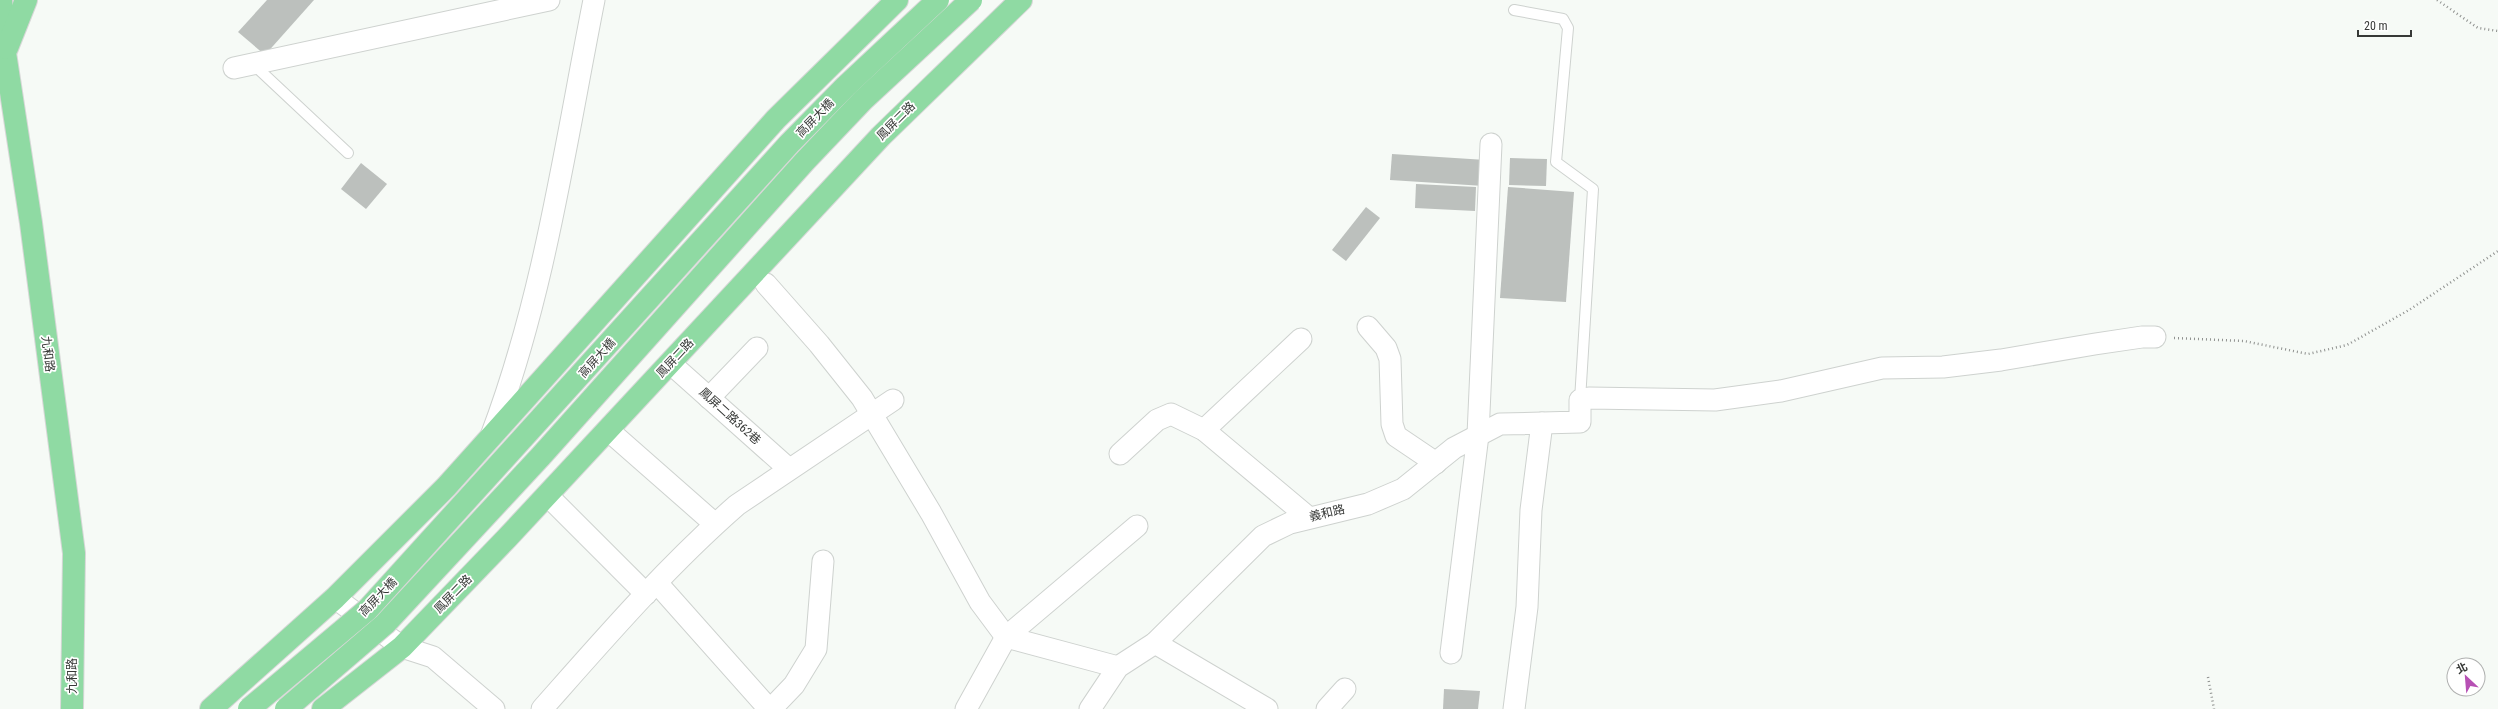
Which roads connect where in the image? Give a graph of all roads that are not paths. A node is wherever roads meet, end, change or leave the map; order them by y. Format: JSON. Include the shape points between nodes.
{"nodes":[{"id":1,"x":1,"y":0,"type":"edge"},
{"id":2,"x":26,"y":0,"type":"edge"},
{"id":3,"x":550,"y":0,"type":"edge"},
{"id":4,"x":594,"y":0,"type":"edge"},
{"id":5,"x":897,"y":0,"type":"edge"},
{"id":6,"x":938,"y":0,"type":"edge"},
{"id":7,"x":972,"y":0,"type":"edge"},
{"id":8,"x":1021,"y":0,"type":"edge"},
{"id":9,"x":1514,"y":10,"type":"dead end"},
{"id":10,"x":5,"y":53,"type":"junction"},
{"id":11,"x":243,"y":66,"type":"joint"},
{"id":12,"x":1491,"y":144,"type":"dead end"},
{"id":13,"x":348,"y":153,"type":"dead end"},
{"id":14,"x":766,"y":284,"type":"dead end"},
{"id":15,"x":1368,"y":327,"type":"dead end"},
{"id":16,"x":2155,"y":337,"type":"road end"},
{"id":17,"x":1301,"y":339,"type":"dead end"},
{"id":18,"x":757,"y":348,"type":"dead end"},
{"id":19,"x":670,"y":363,"type":"junction"},
{"id":20,"x":709,"y":398,"type":"junction"},
{"id":21,"x":893,"y":400,"type":"dead end"},
{"id":22,"x":1580,"y":400,"type":"junction"},
{"id":23,"x":871,"y":413,"type":"junction"},
{"id":24,"x":1542,"y":423,"type":"junction"},
{"id":25,"x":608,"y":430,"type":"junction"},
{"id":26,"x":1204,"y":430,"type":"junction"},
{"id":27,"x":1478,"y":435,"type":"junction"},
{"id":28,"x":490,"y":437,"type":"junction"},
{"id":29,"x":1120,"y":454,"type":"dead end"},
{"id":30,"x":1436,"y":463,"type":"junction"},
{"id":31,"x":789,"y":469,"type":"junction"},
{"id":32,"x":547,"y":495,"type":"junction"},
{"id":33,"x":1308,"y":518,"type":"junction"},
{"id":34,"x":715,"y":524,"type":"junction"},
{"id":35,"x":1136,"y":526,"type":"dead end"},
{"id":36,"x":823,"y":561,"type":"dead end"},
{"id":37,"x":652,"y":589,"type":"junction"},
{"id":38,"x":335,"y":598,"type":"junction"},
{"id":39,"x":1006,"y":637,"type":"junction"},
{"id":40,"x":1155,"y":643,"type":"junction"},
{"id":41,"x":402,"y":647,"type":"junction"},
{"id":42,"x":1451,"y":653,"type":"dead end"},
{"id":43,"x":1118,"y":667,"type":"junction"},
{"id":44,"x":1345,"y":689,"type":"dead end"},
{"id":45,"x":72,"y":709,"type":"edge"},
{"id":46,"x":210,"y":709,"type":"edge"},
{"id":47,"x":249,"y":709,"type":"edge"},
{"id":48,"x":286,"y":709,"type":"edge"},
{"id":49,"x":323,"y":709,"type":"edge"},
{"id":50,"x":494,"y":709,"type":"edge"},
{"id":51,"x":542,"y":709,"type":"edge"},
{"id":52,"x":770,"y":709,"type":"edge"},
{"id":53,"x":966,"y":709,"type":"edge"},
{"id":54,"x":1090,"y":709,"type":"edge"},
{"id":55,"x":1267,"y":709,"type":"edge"},
{"id":56,"x":1327,"y":709,"type":"edge"},
{"id":57,"x":1514,"y":709,"type":"edge"}],
"edges":[{"from":1,"to":10,"type":"main road","name":"九和路"},
{"from":2,"to":10,"type":"main road"},
{"from":3,"to":11,"type":"street"},
{"from":4,"to":28,"type":"street","via":[[539,279],[516,368]]},
{"from":5,"to":28,"type":"main road","via":[[776,119]]},
{"from":6,"to":47,"type":"main road","name":"高屏大橋","bridge":true,"via":[[846,86],[789,144],[367,610]]},
{"from":7,"to":48,"type":"main road","name":"高屏大橋","bridge":true,"via":[[863,100],[805,161],[541,456],[384,624]]},
{"from":8,"to":19,"type":"main road","name":"鳳屏二路","via":[[881,136]]},
{"from":9,"to":22,"type":"lane","via":[[1563,19],[1568,28],[1556,162],[1593,189]]},
{"from":10,"to":45,"type":"main road","name":"九和路","via":[[31,223],[74,553]]},
{"from":11,"to":13,"type":"lane"},
{"from":12,"to":27,"type":"street"},
{"from":14,"to":23,"type":"street","via":[[819,344]]},
{"from":15,"to":30,"type":"street","via":[[1386,348],[1390,359],[1392,424],[1396,436]]},
{"from":16,"to":22,"type":"street","via":[[1943,367],[1882,368],[1781,391],[1715,400]]},
{"from":17,"to":26,"type":"street"},
{"from":18,"to":20,"type":"street"},
{"from":19,"to":20,"type":"street","name":"鳳屏二路362巷"},
{"from":19,"to":25,"type":"main road","name":"鳳屏二路"},
{"from":20,"to":31,"type":"street","name":"鳳屏二路362巷"},
{"from":21,"to":23,"type":"street"},
{"from":22,"to":24,"type":"street","name":"義和路","via":[[1580,422]]},
{"from":23,"to":31,"type":"street"},
{"from":23,"to":39,"type":"street","via":[[931,513],[980,602]]},
{"from":24,"to":27,"type":"street","name":"義和路","via":[[1500,424]]},
{"from":24,"to":57,"type":"street","via":[[1532,498],[1527,607]]},
{"from":25,"to":32,"type":"main road","name":"鳳屏二路"},
{"from":25,"to":34,"type":"street"},
{"from":26,"to":29,"type":"street","via":[[1171,414],[1163,416]]},
{"from":26,"to":33,"type":"street"},
{"from":27,"to":30,"type":"street","name":"義和路","via":[[1454,448]]},
{"from":27,"to":42,"type":"street"},
{"from":28,"to":38,"type":"main road","via":[[446,487]]},
{"from":30,"to":33,"type":"street","name":"義和路","via":[[1403,489],[1368,504]]},
{"from":31,"to":34,"type":"street","via":[[736,505]]},
{"from":32,"to":37,"type":"street"},
{"from":32,"to":41,"type":"main road","name":"鳳屏二路"},
{"from":33,"to":40,"type":"street","name":"義和路","via":[[1290,523],[1263,536]]},
{"from":34,"to":37,"type":"street"},
{"from":35,"to":39,"type":"street"},
{"from":36,"to":52,"type":"street","via":[[816,648],[794,685]]},
{"from":37,"to":51,"type":"street"},
{"from":37,"to":52,"type":"street"},
{"from":38,"to":41,"type":"street"},
{"from":38,"to":46,"type":"main road"},
{"from":39,"to":43,"type":"street"},
{"from":39,"to":53,"type":"street"},
{"from":40,"to":43,"type":"street","name":"義和路"},
{"from":40,"to":55,"type":"street"},
{"from":41,"to":49,"type":"main road","name":"鳳屏二路"},
{"from":41,"to":50,"type":"street","via":[[433,657]]},
{"from":43,"to":54,"type":"street","name":"義和路"},
{"from":44,"to":56,"type":"street"}]}
